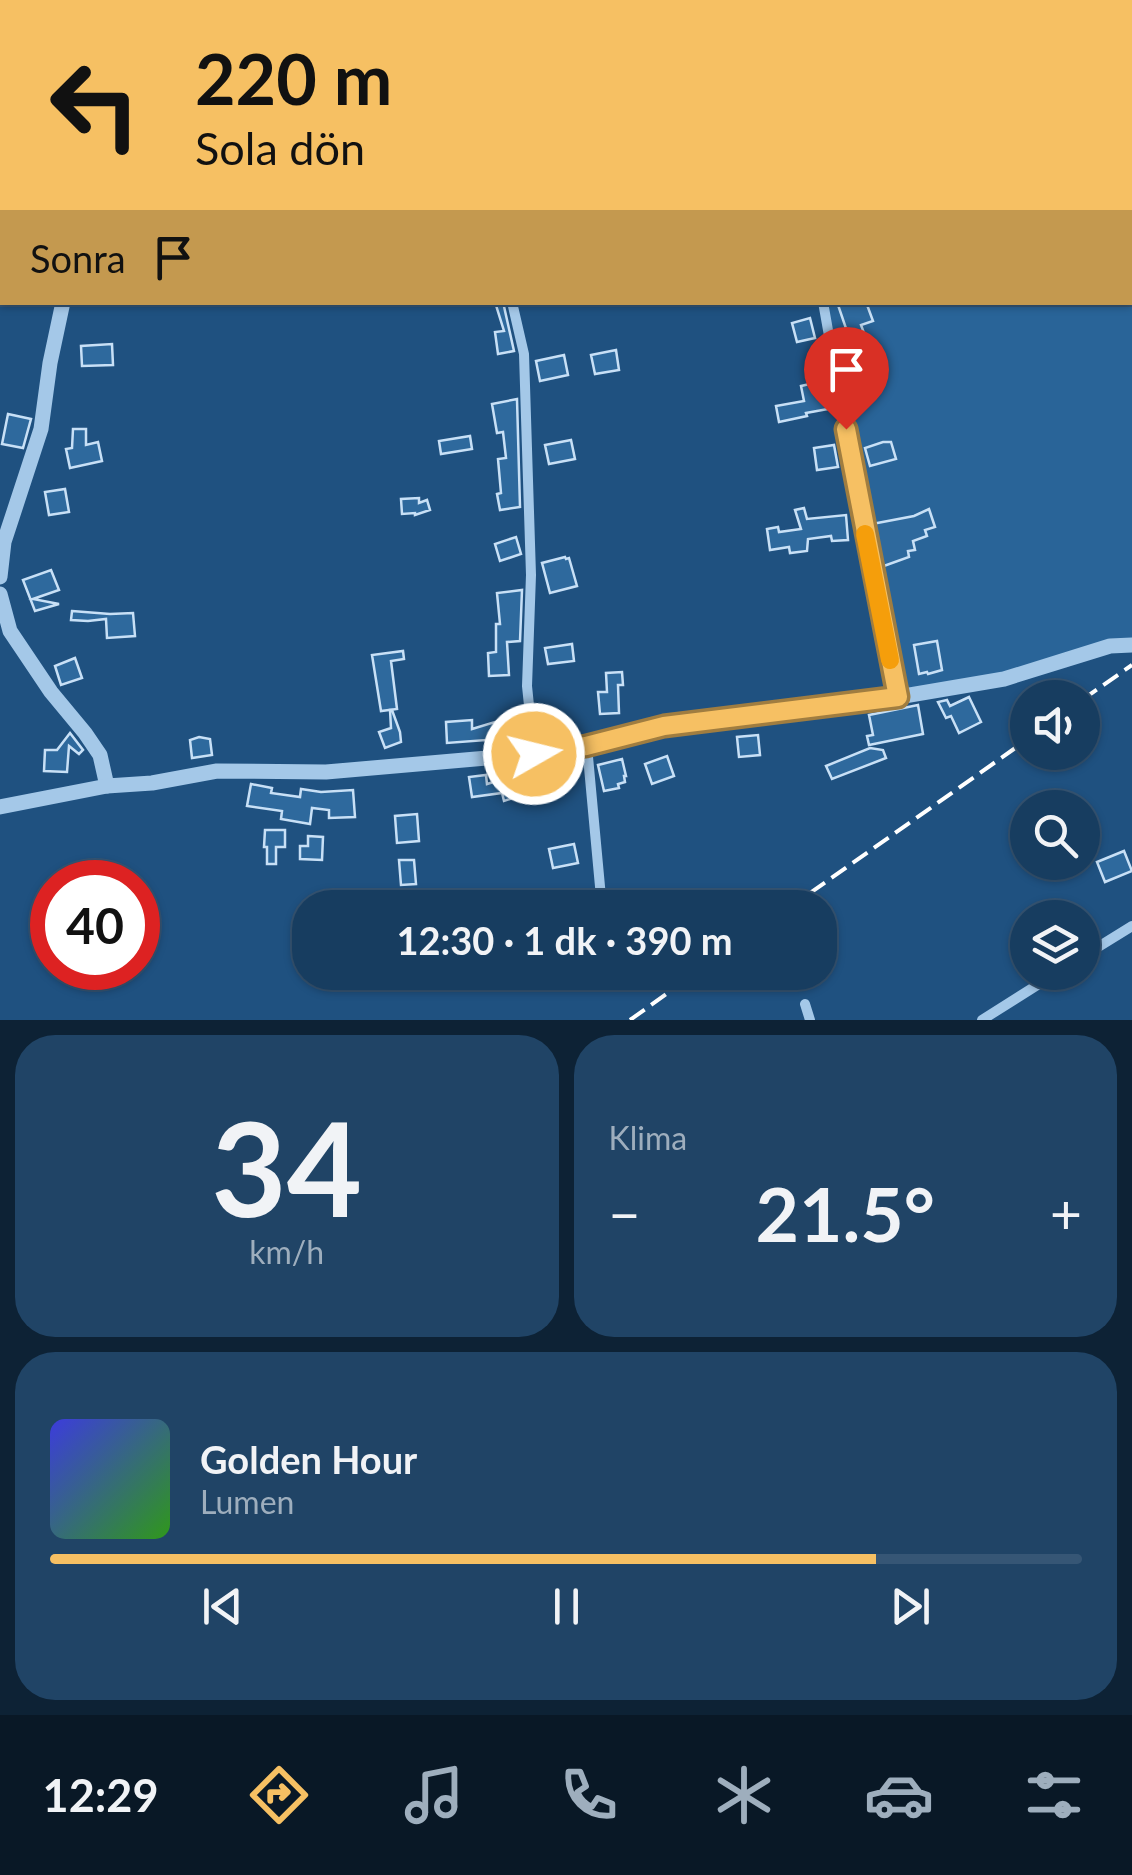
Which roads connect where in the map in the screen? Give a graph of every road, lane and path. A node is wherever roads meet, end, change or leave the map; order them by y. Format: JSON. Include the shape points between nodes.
{"nodes":[{"id":1,"x":62,"y":305,"type":"edge"},
{"id":2,"x":513,"y":305,"type":"edge"},
{"id":3,"x":824,"y":305,"type":"edge"},
{"id":4,"x":0,"y":577,"type":"edge"},
{"id":5,"x":0,"y":594,"type":"edge"},
{"id":6,"x":1132,"y":645,"type":"edge"},
{"id":7,"x":898,"y":697,"type":"junction"},
{"id":8,"x":586,"y":746,"type":"junction"},
{"id":9,"x":534,"y":754,"type":"junction"},
{"id":10,"x":107,"y":786,"type":"junction"},
{"id":11,"x":0,"y":807,"type":"edge"},
{"id":12,"x":600,"y":890,"type":"edge"},
{"id":13,"x":1132,"y":926,"type":"edge"},
{"id":14,"x":1100,"y":946,"type":"edge"},
{"id":15,"x":1030,"y":990,"type":"edge"},
{"id":16,"x":805,"y":1004,"type":"dead end"},
{"id":17,"x":810,"y":1020,"type":"edge"},
{"id":18,"x":982,"y":1020,"type":"edge"}],
"edges":[{"from":1,"to":4,"type":"street","via":[[41,429],[4,542]]},
{"from":2,"to":9,"type":"street","via":[[524,354],[532,575],[527,686]]},
{"from":3,"to":7,"type":"street"},
{"from":5,"to":10,"type":"street","via":[[10,631],[100,755]]},
{"from":6,"to":7,"type":"street","via":[[1004,679]]},
{"from":7,"to":8,"type":"street","via":[[664,726]]},
{"from":8,"to":9,"type":"street"},
{"from":8,"to":12,"type":"street"},
{"from":9,"to":10,"type":"street","via":[[326,772],[217,771]]},
{"from":10,"to":11,"type":"street"},
{"from":13,"to":14,"type":"street"},
{"from":15,"to":18,"type":"street"},
{"from":16,"to":17,"type":"street"}]}
